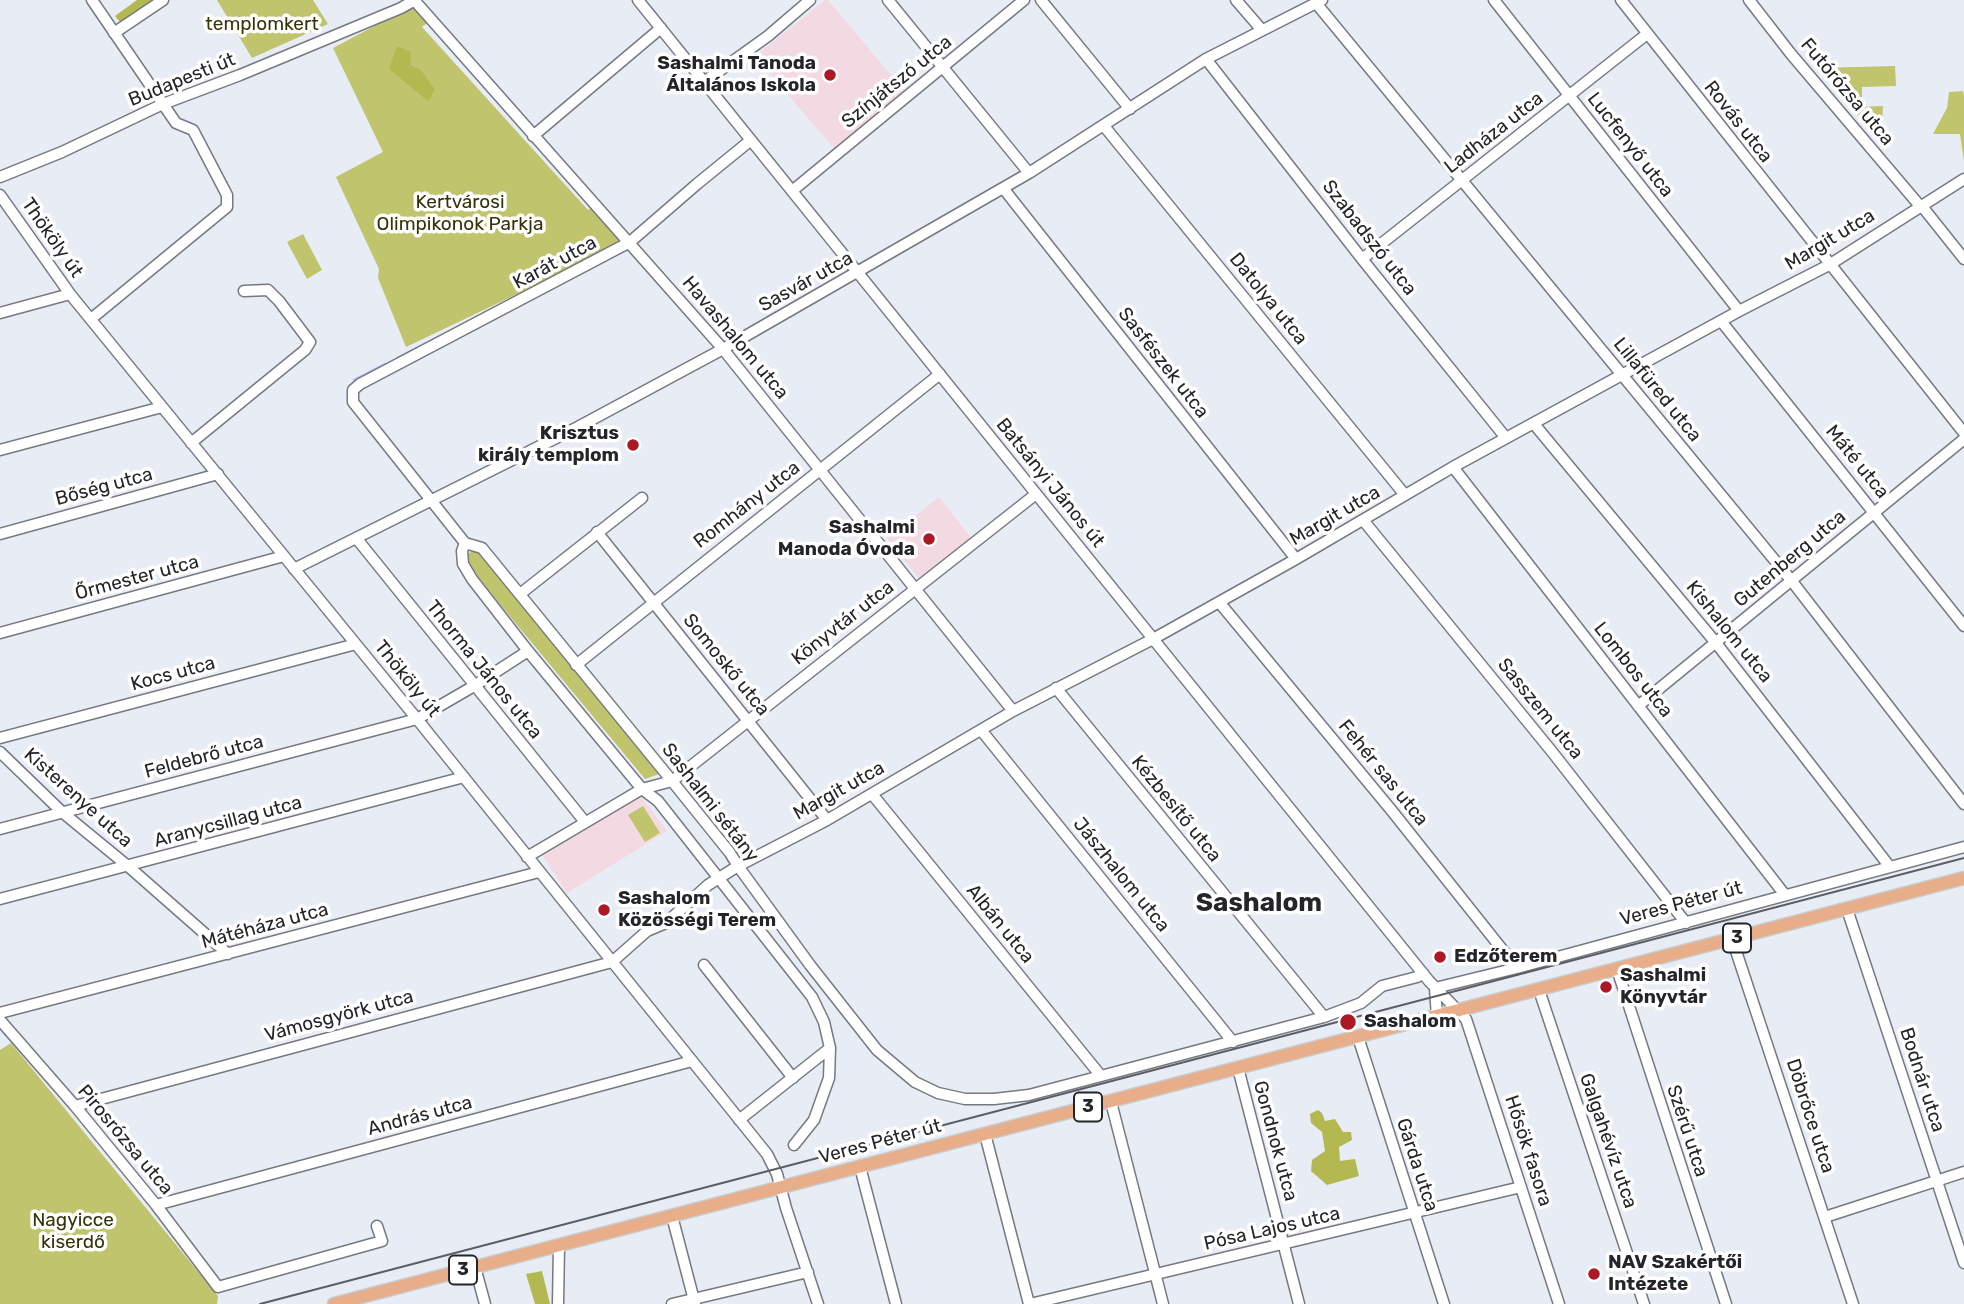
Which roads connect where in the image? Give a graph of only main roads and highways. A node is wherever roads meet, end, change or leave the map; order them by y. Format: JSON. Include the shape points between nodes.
{"nodes":[{"id":1,"x":1964,"y":878,"type":"edge"},
{"id":2,"x":334,"y":1304,"type":"edge"}],
"edges":[{"from":1,"to":2,"type":"main road","name":"Veres Péter út","number":"3"}]}
